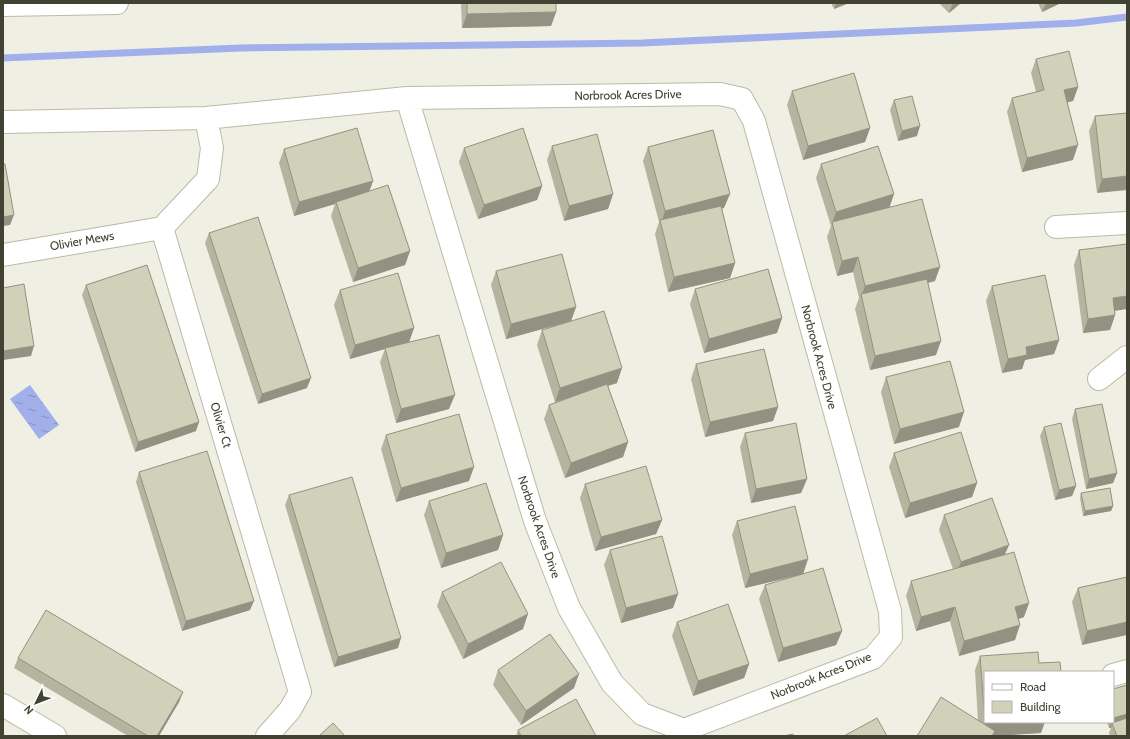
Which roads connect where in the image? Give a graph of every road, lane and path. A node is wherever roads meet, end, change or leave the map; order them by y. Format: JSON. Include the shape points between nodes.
{"nodes":[{"id":1,"x":118,"y":3,"type":"edge"},
{"id":2,"x":3,"y":5,"type":"edge"},
{"id":3,"x":407,"y":98,"type":"junction"},
{"id":4,"x":206,"y":118,"type":"junction"},
{"id":5,"x":3,"y":122,"type":"edge"},
{"id":6,"x":1127,"y":223,"type":"edge"},
{"id":7,"x":1056,"y":227,"type":"dead end"},
{"id":8,"x":162,"y":228,"type":"junction"},
{"id":9,"x":3,"y":255,"type":"edge"},
{"id":10,"x":1127,"y":357,"type":"edge"},
{"id":11,"x":1099,"y":380,"type":"dead end"},
{"id":12,"x":1127,"y":671,"type":"edge"},
{"id":13,"x":1114,"y":675,"type":"edge"},
{"id":14,"x":3,"y":705,"type":"edge"},
{"id":15,"x":55,"y":736,"type":"edge"},
{"id":16,"x":267,"y":736,"type":"edge"}],
"edges":[{"from":1,"to":2,"type":"street"},
{"from":3,"to":3,"type":"street","name":"Norbrook Acres Drive","via":[[720,94],[742,99],[754,121],[890,611],[891,637],[873,658],[684,730],[642,714],[612,683],[569,608],[535,521]]},
{"from":3,"to":4,"type":"street","name":"Norbrook Acres Drive"},
{"from":4,"to":5,"type":"street","name":"Norbrook Acres Drive"},
{"from":4,"to":8,"type":"street","via":[[212,148],[208,179]]},
{"from":6,"to":7,"type":"street"},
{"from":8,"to":9,"type":"street","name":"Olivier Mews"},
{"from":8,"to":16,"type":"street","name":"Olivier Ct","via":[[300,692],[290,710]]},
{"from":10,"to":11,"type":"street"},
{"from":12,"to":13,"type":"street"},
{"from":14,"to":15,"type":"street"}]}
